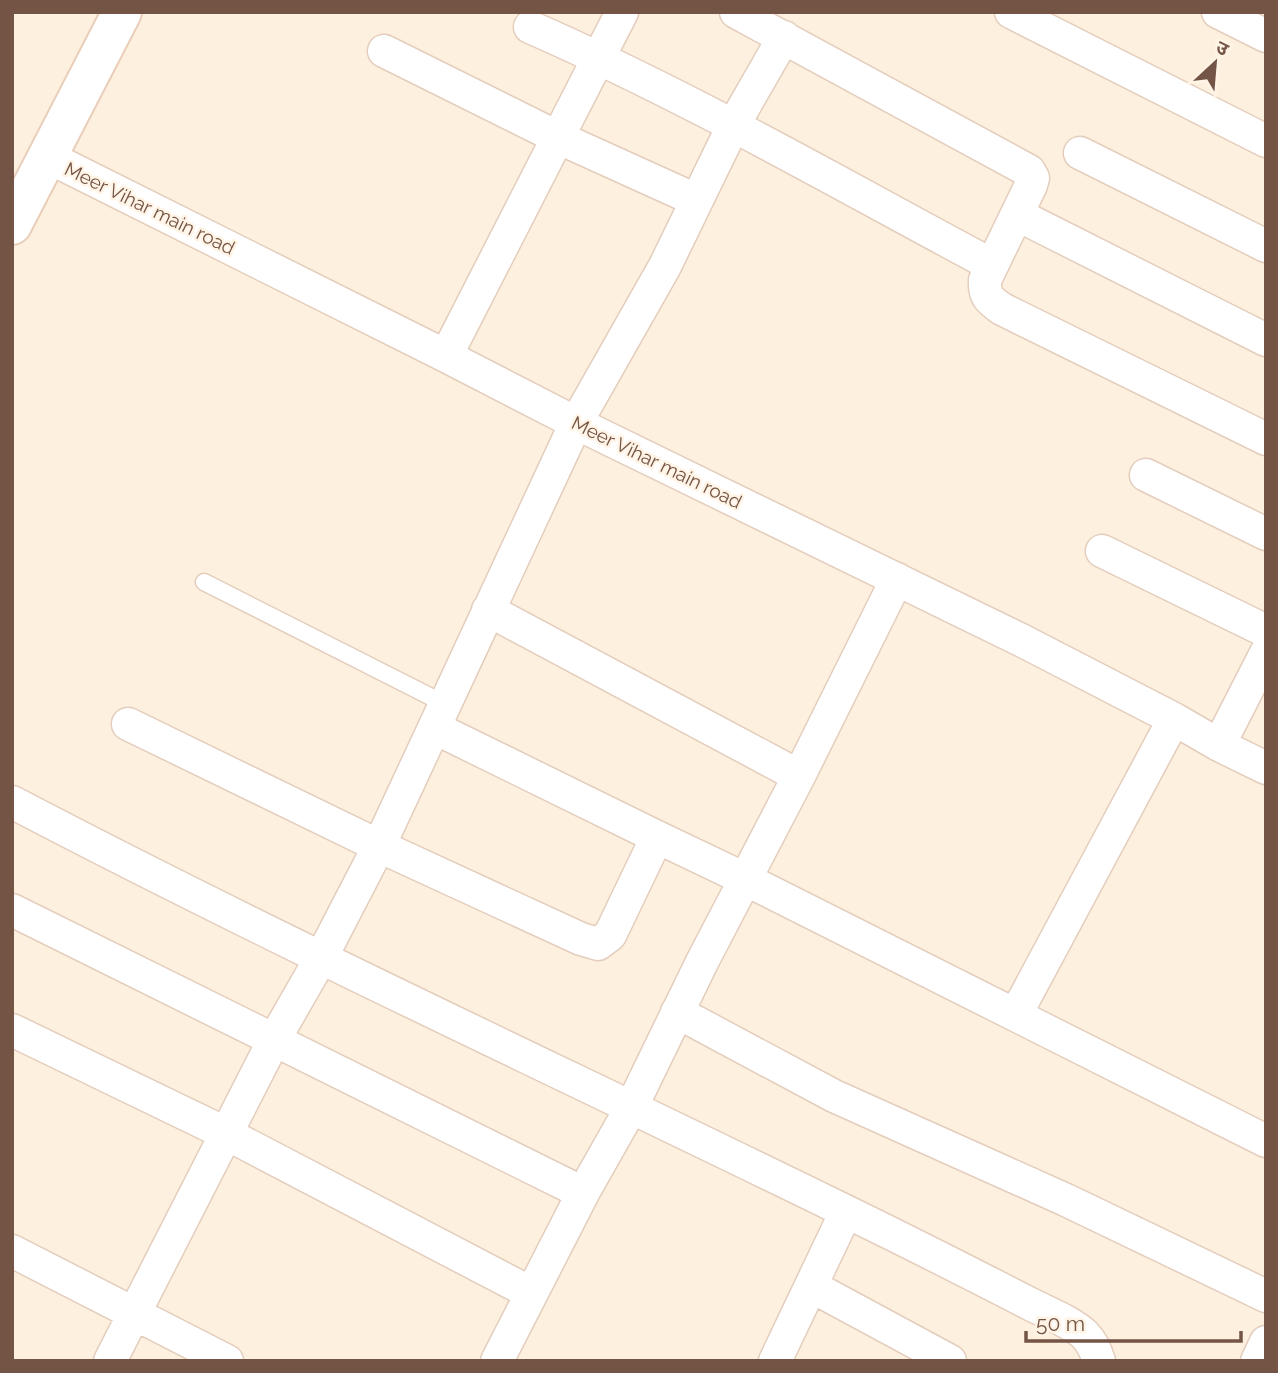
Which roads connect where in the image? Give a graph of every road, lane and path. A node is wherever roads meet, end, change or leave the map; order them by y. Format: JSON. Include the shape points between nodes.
{"nodes":[{"id":1,"x":122,"y":12,"type":"edge"},
{"id":2,"x":622,"y":12,"type":"edge"},
{"id":3,"x":736,"y":12,"type":"edge"},
{"id":4,"x":1011,"y":12,"type":"edge"},
{"id":5,"x":1218,"y":12,"type":"edge"},
{"id":6,"x":530,"y":27,"type":"dead end"},
{"id":7,"x":1266,"y":36,"type":"edge"},
{"id":8,"x":784,"y":37,"type":"junction"},
{"id":9,"x":384,"y":51,"type":"dead end"},
{"id":10,"x":600,"y":57,"type":"junction"},
{"id":11,"x":733,"y":126,"type":"junction"},
{"id":12,"x":557,"y":137,"type":"junction"},
{"id":13,"x":1266,"y":141,"type":"edge"},
{"id":14,"x":1080,"y":153,"type":"dead end"},
{"id":15,"x":48,"y":157,"type":"junction"},
{"id":16,"x":696,"y":200,"type":"junction"},
{"id":17,"x":1018,"y":215,"type":"junction"},
{"id":18,"x":12,"y":225,"type":"edge"},
{"id":19,"x":1266,"y":246,"type":"edge"},
{"id":20,"x":992,"y":265,"type":"junction"},
{"id":21,"x":1266,"y":340,"type":"edge"},
{"id":22,"x":446,"y":355,"type":"junction"},
{"id":23,"x":576,"y":423,"type":"junction"},
{"id":24,"x":1266,"y":439,"type":"edge"},
{"id":25,"x":1146,"y":475,"type":"dead end"},
{"id":26,"x":1266,"y":534,"type":"edge"},
{"id":27,"x":1102,"y":551,"type":"dead end"},
{"id":28,"x":897,"y":579,"type":"junction"},
{"id":29,"x":204,"y":582,"type":"dead end"},
{"id":30,"x":488,"y":610,"type":"junction"},
{"id":31,"x":1266,"y":631,"type":"edge"},
{"id":32,"x":1266,"y":653,"type":"edge"},
{"id":33,"x":440,"y":716,"type":"junction"},
{"id":34,"x":1174,"y":719,"type":"junction"},
{"id":35,"x":128,"y":724,"type":"dead end"},
{"id":36,"x":1219,"y":745,"type":"junction"},
{"id":37,"x":1266,"y":768,"type":"edge"},
{"id":38,"x":799,"y":776,"type":"junction"},
{"id":39,"x":12,"y":803,"type":"edge"},
{"id":40,"x":657,"y":837,"type":"junction"},
{"id":41,"x":379,"y":846,"type":"junction"},
{"id":42,"x":745,"y":878,"type":"junction"},
{"id":43,"x":12,"y":910,"type":"edge"},
{"id":44,"x":321,"y":958,"type":"junction"},
{"id":45,"x":677,"y":1012,"type":"junction"},
{"id":46,"x":1016,"y":1014,"type":"junction"},
{"id":47,"x":12,"y":1030,"type":"edge"},
{"id":48,"x":274,"y":1040,"type":"junction"},
{"id":49,"x":631,"y":1108,"type":"junction"},
{"id":50,"x":225,"y":1133,"type":"junction"},
{"id":51,"x":1266,"y":1141,"type":"edge"},
{"id":52,"x":583,"y":1193,"type":"junction"},
{"id":53,"x":846,"y":1212,"type":"junction"},
{"id":54,"x":12,"y":1251,"type":"edge"},
{"id":55,"x":811,"y":1286,"type":"junction"},
{"id":56,"x":531,"y":1293,"type":"junction"},
{"id":57,"x":1266,"y":1296,"type":"edge"},
{"id":58,"x":134,"y":1312,"type":"junction"},
{"id":59,"x":1266,"y":1342,"type":"edge"},
{"id":60,"x":507,"y":1358,"type":"edge"},
{"id":61,"x":783,"y":1358,"type":"edge"},
{"id":62,"x":110,"y":1361,"type":"edge"},
{"id":63,"x":227,"y":1361,"type":"edge"},
{"id":64,"x":950,"y":1361,"type":"edge"},
{"id":65,"x":1099,"y":1361,"type":"edge"},
{"id":66,"x":1256,"y":1361,"type":"edge"}],
"edges":[{"from":1,"to":15,"type":"main road"},
{"from":2,"to":10,"type":"street"},
{"from":3,"to":8,"type":"street"},
{"from":4,"to":13,"type":"street"},
{"from":5,"to":7,"type":"street"},
{"from":6,"to":10,"type":"street"},
{"from":8,"to":11,"type":"street"},
{"from":8,"to":17,"type":"street","via":[[1029,172],[1033,178]]},
{"from":9,"to":12,"type":"street"},
{"from":10,"to":11,"type":"street"},
{"from":10,"to":12,"type":"street"},
{"from":11,"to":16,"type":"street"},
{"from":11,"to":20,"type":"street"},
{"from":12,"to":16,"type":"street"},
{"from":12,"to":22,"type":"street"},
{"from":14,"to":19,"type":"street"},
{"from":15,"to":18,"type":"main road"},
{"from":15,"to":22,"type":"street","name":"Meer Vihar main road"},
{"from":16,"to":23,"type":"street","via":[[665,266]]},
{"from":17,"to":20,"type":"street"},
{"from":17,"to":21,"type":"street"},
{"from":20,"to":24,"type":"street","via":[[985,290],[991,302],[1002,309]]},
{"from":22,"to":23,"type":"street","name":"Meer Vihar main road"},
{"from":23,"to":28,"type":"street","name":"Meer Vihar main road"},
{"from":23,"to":30,"type":"street"},
{"from":25,"to":26,"type":"street"},
{"from":27,"to":31,"type":"street"},
{"from":28,"to":34,"type":"street","name":"Meer Vihar main road"},
{"from":28,"to":38,"type":"street"},
{"from":29,"to":33,"type":"lane"},
{"from":30,"to":33,"type":"street"},
{"from":30,"to":38,"type":"street"},
{"from":32,"to":36,"type":"street"},
{"from":33,"to":40,"type":"street"},
{"from":33,"to":41,"type":"street"},
{"from":34,"to":36,"type":"street","name":"Meer Vihar main road"},
{"from":34,"to":46,"type":"street"},
{"from":35,"to":41,"type":"street"},
{"from":36,"to":37,"type":"street","name":"Meer Vihar main road"},
{"from":38,"to":42,"type":"street"},
{"from":39,"to":44,"type":"street"},
{"from":40,"to":41,"type":"street","via":[[610,935],[598,944]]},
{"from":40,"to":42,"type":"street"},
{"from":41,"to":44,"type":"street"},
{"from":42,"to":45,"type":"street"},
{"from":42,"to":46,"type":"street"},
{"from":43,"to":48,"type":"street"},
{"from":44,"to":48,"type":"street"},
{"from":44,"to":49,"type":"street"},
{"from":45,"to":49,"type":"street"},
{"from":45,"to":57,"type":"street","via":[[834,1096]]},
{"from":46,"to":51,"type":"street"},
{"from":47,"to":50,"type":"street"},
{"from":48,"to":50,"type":"street"},
{"from":48,"to":52,"type":"street"},
{"from":49,"to":52,"type":"street"},
{"from":49,"to":53,"type":"street"},
{"from":50,"to":56,"type":"street"},
{"from":50,"to":58,"type":"street"},
{"from":52,"to":56,"type":"street"},
{"from":53,"to":55,"type":"street"},
{"from":53,"to":65,"type":"street","via":[[1067,1323],[1091,1343]]},
{"from":54,"to":58,"type":"street"},
{"from":55,"to":61,"type":"street"},
{"from":55,"to":64,"type":"street"},
{"from":56,"to":60,"type":"street"},
{"from":58,"to":62,"type":"street"},
{"from":58,"to":63,"type":"street"},
{"from":59,"to":66,"type":"street"}]}
